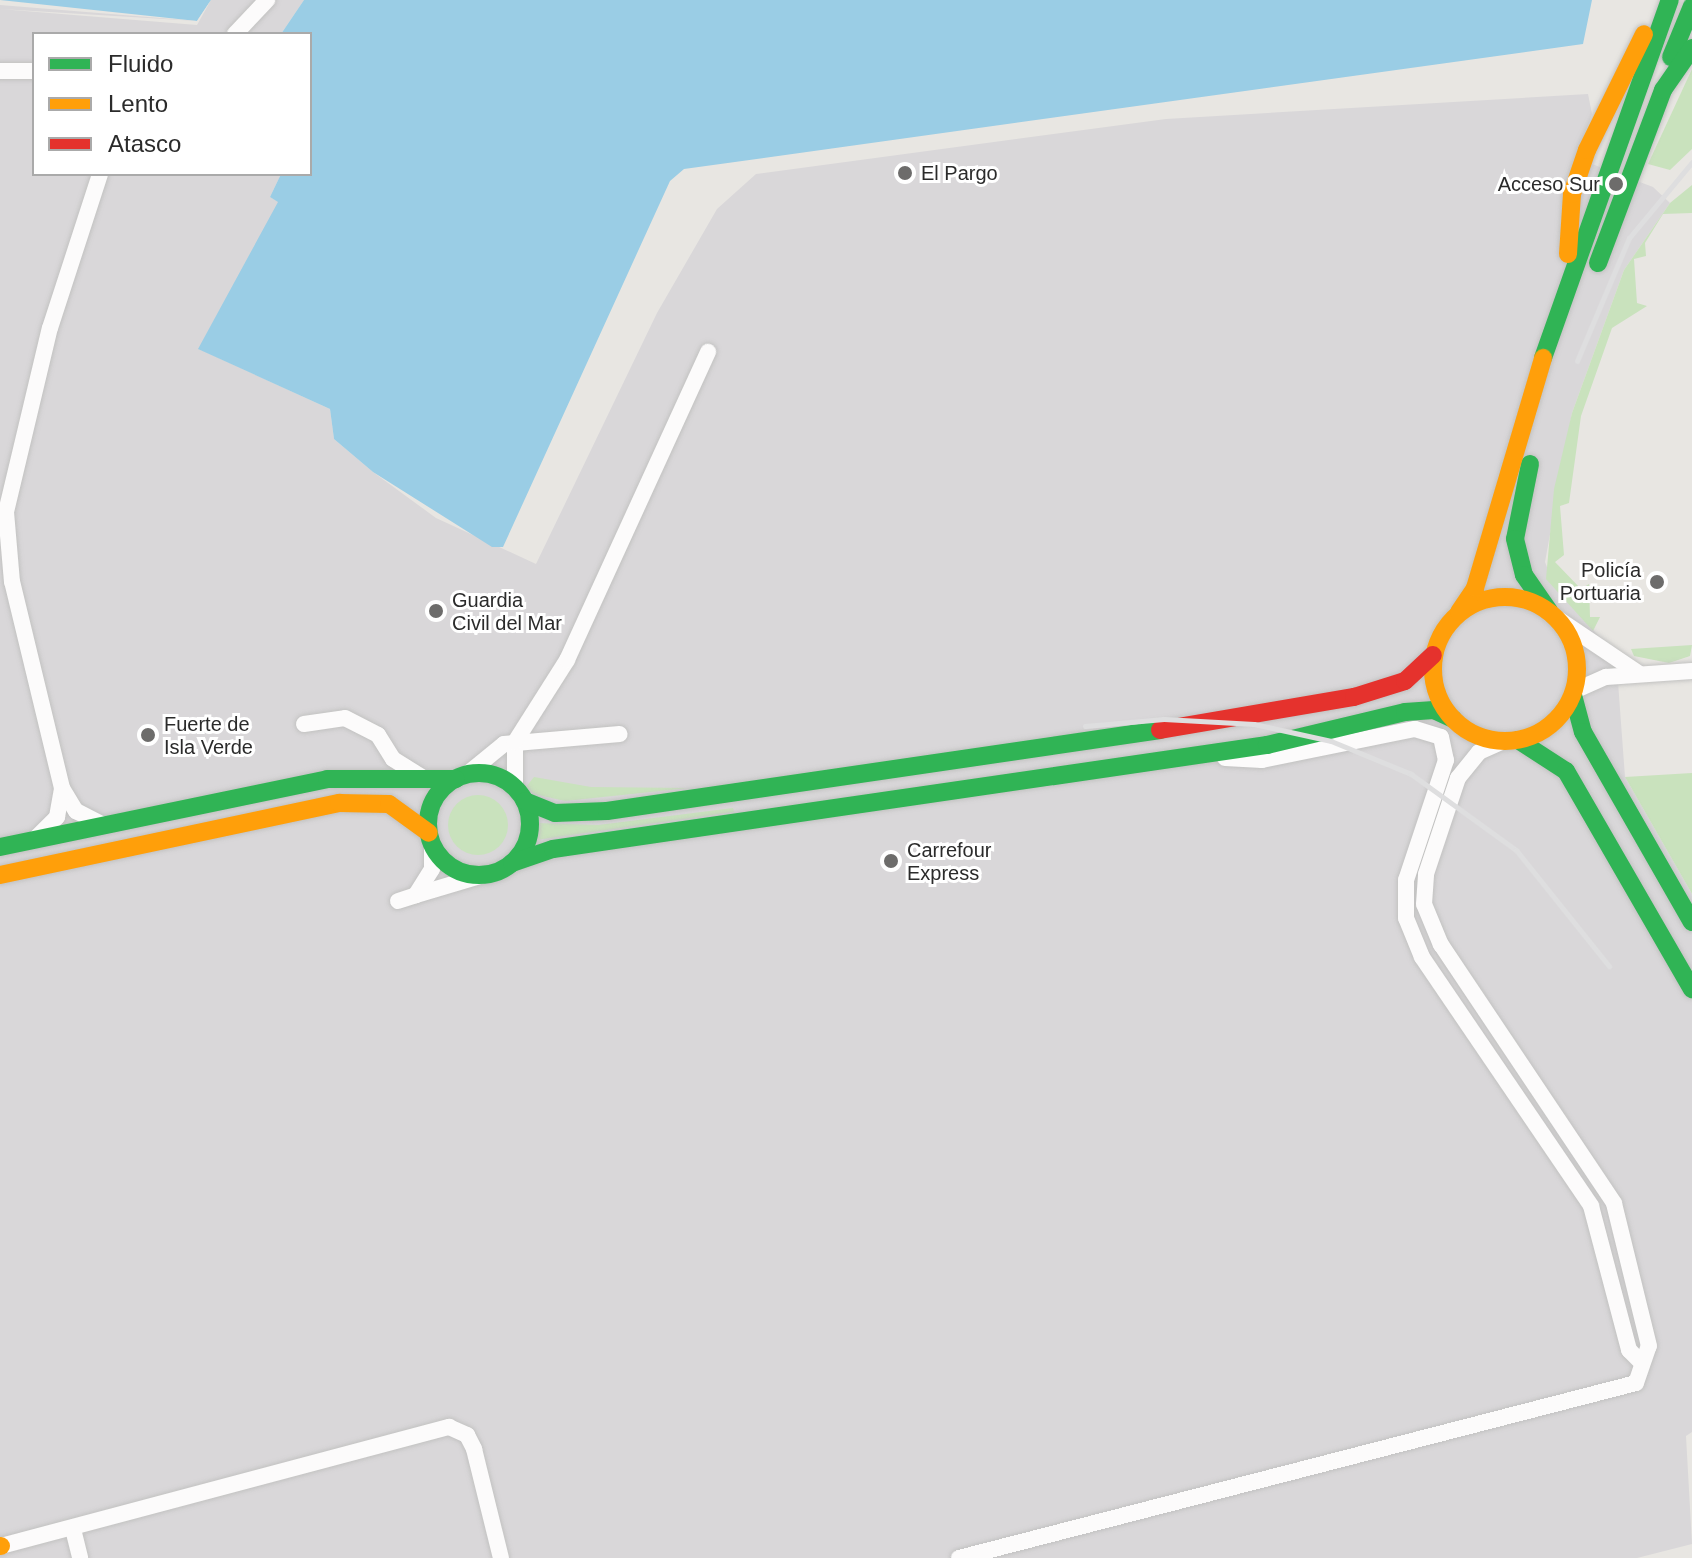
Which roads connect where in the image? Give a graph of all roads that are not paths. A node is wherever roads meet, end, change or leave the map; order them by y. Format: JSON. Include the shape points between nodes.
{"nodes":[{"id":1,"x":267,"y":0,"type":"edge"},
{"id":2,"x":1661,"y":0,"type":"edge"},
{"id":3,"x":1670,"y":0,"type":"edge"},
{"id":4,"x":1677,"y":0,"type":"edge"},
{"id":5,"x":1692,"y":6,"type":"edge"},
{"id":6,"x":1664,"y":25,"type":"junction"},
{"id":7,"x":237,"y":32,"type":"edge"},
{"id":8,"x":1692,"y":48,"type":"edge"},
{"id":9,"x":0,"y":71,"type":"edge"},
{"id":10,"x":32,"y":71,"type":"edge"},
{"id":11,"x":1672,"y":71,"type":"junction"},
{"id":12,"x":1603,"y":111,"type":"junction"},
{"id":13,"x":1615,"y":155,"type":"junction"},
{"id":14,"x":99,"y":176,"type":"edge"},
{"id":15,"x":1566,"y":292,"type":"junction"},
{"id":16,"x":708,"y":352,"type":"dead end"},
{"id":17,"x":1459,"y":612,"type":"junction"},
{"id":18,"x":1553,"y":615,"type":"junction"},
{"id":19,"x":1433,"y":655,"type":"junction"},
{"id":20,"x":1692,"y":671,"type":"edge"},
{"id":21,"x":1638,"y":673,"type":"junction"},
{"id":22,"x":1573,"y":693,"type":"junction"},
{"id":23,"x":1453,"y":719,"type":"junction"},
{"id":24,"x":304,"y":724,"type":"dead end"},
{"id":25,"x":620,"y":734,"type":"dead end"},
{"id":26,"x":1511,"y":740,"type":"junction"},
{"id":27,"x":515,"y":742,"type":"junction"},
{"id":28,"x":1192,"y":756,"type":"junction"},
{"id":29,"x":461,"y":777,"type":"junction"},
{"id":30,"x":423,"y":778,"type":"junction"},
{"id":31,"x":62,"y":788,"type":"junction"},
{"id":32,"x":520,"y":795,"type":"junction"},
{"id":33,"x":114,"y":827,"type":"junction"},
{"id":34,"x":430,"y":838,"type":"junction"},
{"id":35,"x":27,"y":843,"type":"junction"},
{"id":36,"x":0,"y":847,"type":"edge"},
{"id":37,"x":512,"y":863,"type":"junction"},
{"id":38,"x":0,"y":875,"type":"edge"},
{"id":39,"x":483,"y":875,"type":"junction"},
{"id":40,"x":416,"y":895,"type":"junction"},
{"id":41,"x":398,"y":901,"type":"dead end"},
{"id":42,"x":1692,"y":922,"type":"edge"},
{"id":43,"x":1692,"y":989,"type":"edge"},
{"id":44,"x":1642,"y":1363,"type":"junction"},
{"id":45,"x":73,"y":1529,"type":"junction"},
{"id":46,"x":0,"y":1546,"type":"edge"},
{"id":47,"x":80,"y":1558,"type":"edge"},
{"id":48,"x":501,"y":1558,"type":"edge"},
{"id":49,"x":959,"y":1558,"type":"edge"}],
"edges":[{"from":1,"to":7,"type":"street"},
{"from":2,"to":12,"type":"main road"},
{"from":3,"to":6,"type":"main road"},
{"from":4,"to":6,"type":"main road"},
{"from":5,"to":11,"type":"main road"},
{"from":6,"to":13,"type":"main road"},
{"from":8,"to":11,"type":"main road"},
{"from":9,"to":10,"type":"street"},
{"from":11,"to":18,"type":"main road","via":[[1592,278],[1516,511],[1524,575]]},
{"from":12,"to":13,"type":"main road"},
{"from":12,"to":15,"type":"main road","via":[[1572,194]]},
{"from":13,"to":15,"type":"main road"},
{"from":14,"to":31,"type":"street","via":[[50,328],[6,512],[12,582]]},
{"from":15,"to":17,"type":"main road","via":[[1475,588]]},
{"from":16,"to":27,"type":"street","via":[[567,660]]},
{"from":17,"to":18,"type":"main road","via":[[1508,596]]},
{"from":17,"to":19,"type":"main road"},
{"from":18,"to":21,"type":"street"},
{"from":18,"to":22,"type":"main road","via":[[1576,653]]},
{"from":19,"to":23,"type":"main road","via":[[1434,683]]},
{"from":19,"to":32,"type":"main road","via":[[1405,681],[1354,697],[1007,758],[607,811],[555,813]]},
{"from":20,"to":21,"type":"street"},
{"from":21,"to":22,"type":"street","via":[[1589,681]]},
{"from":22,"to":26,"type":"main road","via":[[1548,727]]},
{"from":22,"to":42,"type":"main road","via":[[1583,732]]},
{"from":23,"to":26,"type":"main road"},
{"from":23,"to":28,"type":"main road","via":[[1421,709]]},
{"from":24,"to":30,"type":"street","via":[[345,718],[378,735],[393,759]]},
{"from":25,"to":27,"type":"street"},
{"from":26,"to":43,"type":"main road","via":[[1566,771]]},
{"from":26,"to":44,"type":"street","via":[[1479,752],[1458,778],[1426,874],[1424,904],[1441,945],[1614,1203],[1649,1346]]},
{"from":27,"to":29,"type":"street"},
{"from":27,"to":32,"type":"street"},
{"from":28,"to":37,"type":"main road","via":[[553,849]]},
{"from":28,"to":44,"type":"street","via":[[1262,760],[1424,728],[1441,737],[1446,760],[1406,880],[1406,918],[1422,957],[1591,1206],[1629,1350]]},
{"from":29,"to":30,"type":"main road"},
{"from":29,"to":32,"type":"main road","via":[[497,776]]},
{"from":29,"to":34,"type":"main road","via":[[434,801]]},
{"from":30,"to":33,"type":"main road","via":[[327,779]]},
{"from":31,"to":33,"type":"street","via":[[85,818]]},
{"from":31,"to":35,"type":"street","via":[[51,828]]},
{"from":32,"to":37,"type":"main road","via":[[529,837]]},
{"from":33,"to":35,"type":"main road"},
{"from":34,"to":38,"type":"main road","via":[[389,804],[339,803]]},
{"from":34,"to":39,"type":"main road","via":[[452,867]]},
{"from":34,"to":40,"type":"street","via":[[432,869]]},
{"from":35,"to":36,"type":"main road"},
{"from":37,"to":39,"type":"main road"},
{"from":39,"to":40,"type":"street"},
{"from":40,"to":41,"type":"street"},
{"from":44,"to":49,"type":"street","via":[[1636,1383],[1612,1394]]},
{"from":45,"to":46,"type":"street"},
{"from":45,"to":47,"type":"street"},
{"from":45,"to":48,"type":"street","via":[[449,1427],[467,1435],[474,1449]]}]}
